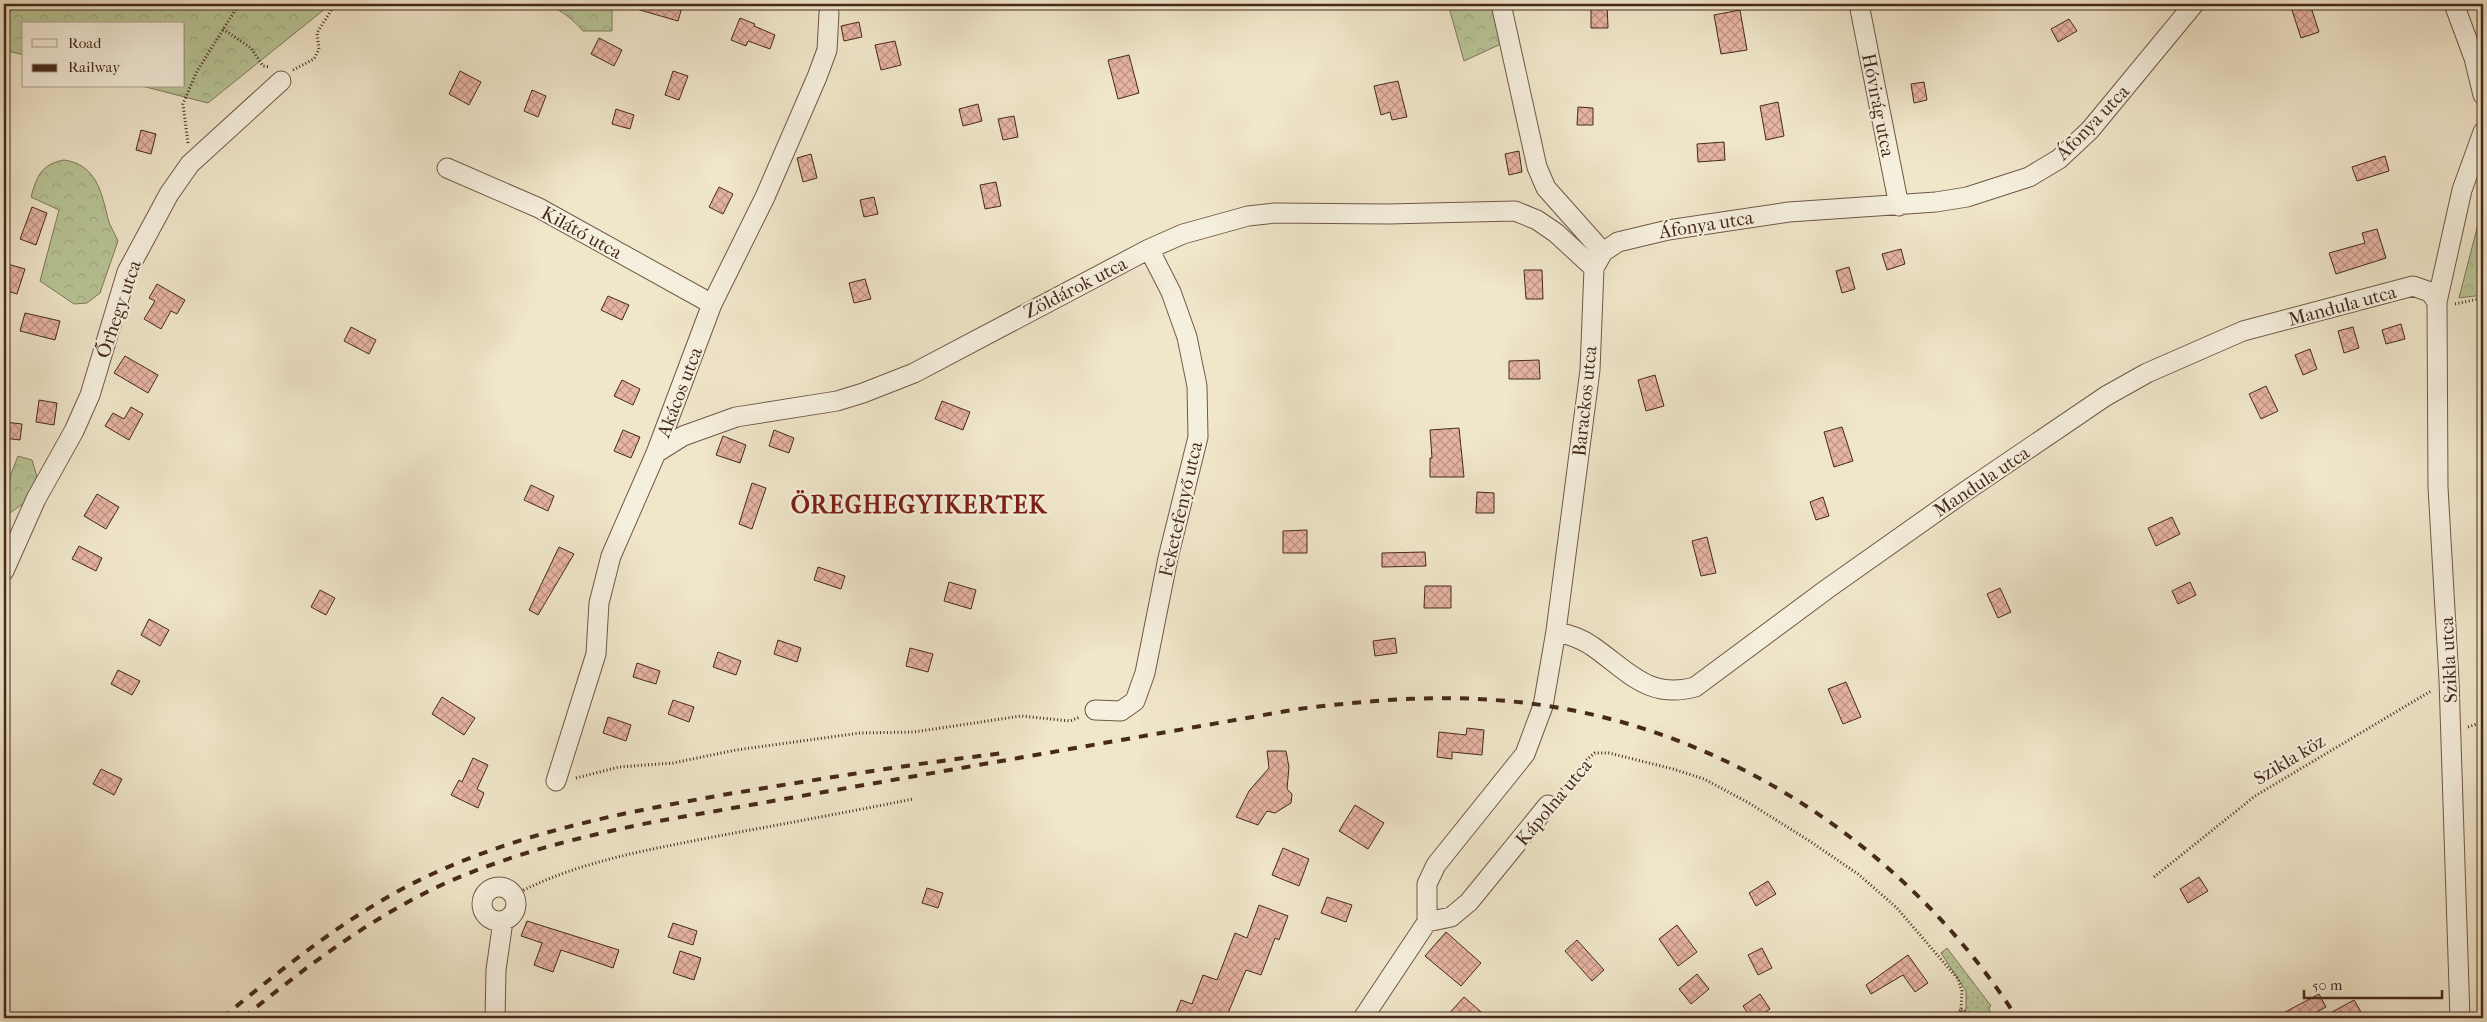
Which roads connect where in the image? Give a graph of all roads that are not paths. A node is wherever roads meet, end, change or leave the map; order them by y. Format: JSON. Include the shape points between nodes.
{"nodes":[{"id":1,"x":1501,"y":4,"type":"edge"},
{"id":2,"x":1860,"y":4,"type":"edge"},
{"id":3,"x":2194,"y":4,"type":"edge"},
{"id":4,"x":2454,"y":4,"type":"edge"},
{"id":5,"x":829,"y":13,"type":"dead end"},
{"id":6,"x":282,"y":73,"type":"road end"},
{"id":7,"x":2483,"y":95,"type":"edge"},
{"id":8,"x":2483,"y":132,"type":"edge"},
{"id":9,"x":448,"y":168,"type":"dead end"},
{"id":10,"x":1900,"y":206,"type":"junction"},
{"id":11,"x":1149,"y":249,"type":"junction"},
{"id":12,"x":1599,"y":260,"type":"junction"},
{"id":13,"x":712,"y":304,"type":"junction"},
{"id":14,"x":2437,"y":305,"type":"junction"},
{"id":15,"x":656,"y":453,"type":"junction"},
{"id":16,"x":4,"y":571,"type":"edge"},
{"id":17,"x":1556,"y":631,"type":"junction"},
{"id":18,"x":1095,"y":710,"type":"road end"},
{"id":19,"x":556,"y":780,"type":"road end"},
{"id":20,"x":1548,"y":805,"type":"road end"},
{"id":21,"x":503,"y":921,"type":"junction"},
{"id":22,"x":1427,"y":922,"type":"junction"},
{"id":23,"x":495,"y":1018,"type":"edge"},
{"id":24,"x":1363,"y":1018,"type":"edge"},
{"id":25,"x":2460,"y":1018,"type":"edge"}],
"edges":[{"from":1,"to":12,"type":"street","via":[[1537,167],[1546,188]]},
{"from":2,"to":10,"type":"street","name":"Hóvirág utca"},
{"from":3,"to":10,"type":"street","name":"Áfonya utca","via":[[2090,130],[2058,159],[2029,177],[1994,189],[1967,197]]},
{"from":4,"to":7,"type":"street","via":[[2474,58]]},
{"from":5,"to":13,"type":"street","name":"Akácos utca","via":[[827,50],[817,77],[765,197]]},
{"from":6,"to":16,"type":"street","name":"Őrhegy utca","via":[[190,164],[169,194],[128,272],[90,395],[36,499]]},
{"from":8,"to":14,"type":"street","name":"Szikla utca","via":[[2462,190]]},
{"from":9,"to":13,"type":"street","name":"Kilátó utca","via":[[540,208]]},
{"from":10,"to":12,"type":"street","name":"Áfonya utca","via":[[1832,208],[1733,219],[1640,235],[1618,242]]},
{"from":11,"to":12,"type":"street","name":"Zöldárok utca","via":[[1183,234],[1248,216],[1275,213],[1515,211],[1537,220]]},
{"from":11,"to":15,"type":"street","name":"Zöldárok utca","via":[[914,374],[837,401],[736,417],[683,436]]},
{"from":11,"to":18,"type":"street","name":"Feketefenyő utca","via":[[1171,292],[1187,337],[1197,386],[1198,436],[1168,558],[1145,673],[1135,701],[1121,711]]},
{"from":12,"to":17,"type":"street","name":"Barackos utca","via":[[1590,370]]},
{"from":13,"to":15,"type":"street","name":"Akácos utca"},
{"from":14,"to":17,"type":"street","name":"Mandula utca","via":[[2430,292],[2413,286],[2243,331],[2147,373],[2106,396],[1963,493],[1695,687],[1680,691],[1660,690],[1642,683],[1592,646]]},
{"from":14,"to":25,"type":"street","name":"Szikla utca","via":[[2438,487],[2449,680]]},
{"from":15,"to":19,"type":"street","name":"Akácos utca","via":[[611,556],[599,603],[596,654]]},
{"from":17,"to":22,"type":"street","via":[[1543,706],[1525,754],[1436,865],[1427,884]]},
{"from":20,"to":22,"type":"street","name":"Kápolna utca","via":[[1469,902],[1451,916]]},
{"from":21,"to":21,"type":"street","via":[[486,916],[482,905],[485,894],[495,887],[506,888],[516,900],[515,911]]},
{"from":21,"to":23,"type":"street","via":[[496,970]]},
{"from":22,"to":24,"type":"street"}]}
